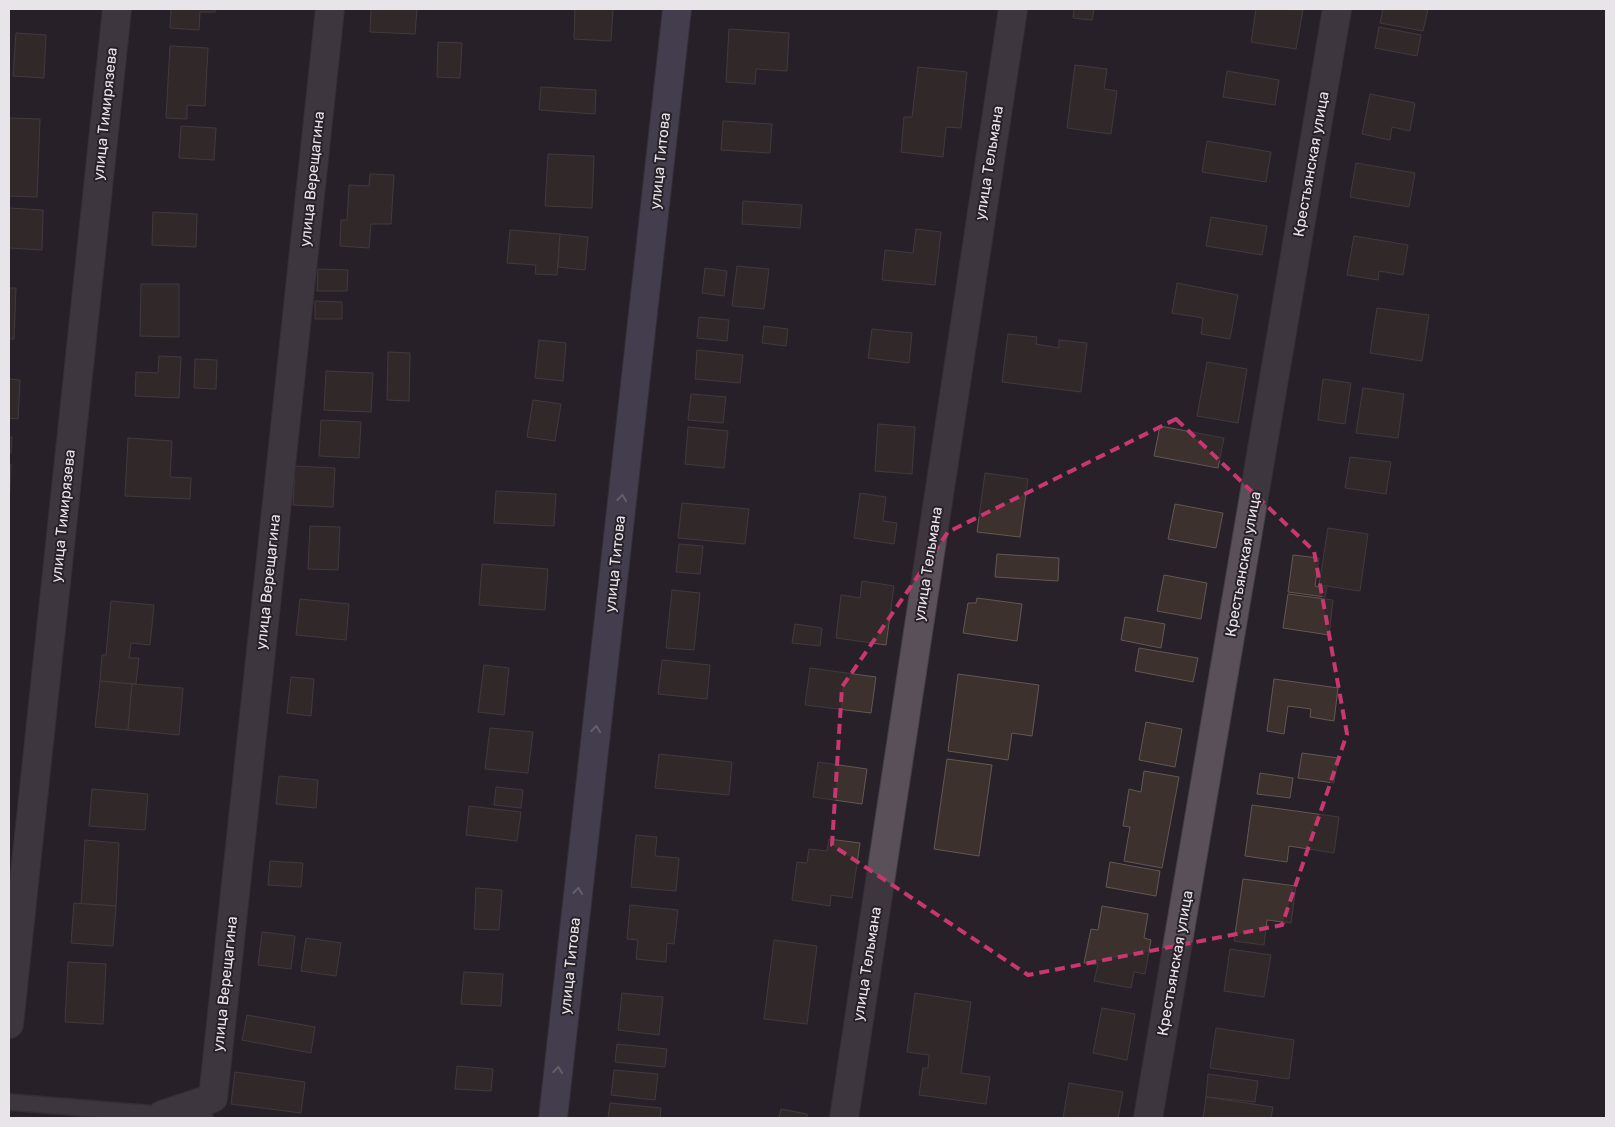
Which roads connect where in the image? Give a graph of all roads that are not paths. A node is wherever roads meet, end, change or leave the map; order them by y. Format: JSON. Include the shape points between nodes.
{"nodes":[{"id":1,"x":117,"y":9,"type":"edge"},
{"id":2,"x":330,"y":9,"type":"edge"},
{"id":3,"x":677,"y":9,"type":"edge"},
{"id":4,"x":1013,"y":9,"type":"edge"},
{"id":5,"x":1337,"y":9,"type":"edge"},
{"id":6,"x":9,"y":1024,"type":"edge"},
{"id":7,"x":9,"y":1102,"type":"edge"},
{"id":8,"x":162,"y":1116,"type":"edge"},
{"id":9,"x":205,"y":1118,"type":"edge"},
{"id":10,"x":552,"y":1118,"type":"edge"},
{"id":11,"x":844,"y":1118,"type":"edge"},
{"id":12,"x":1148,"y":1118,"type":"edge"}],
"edges":[{"from":1,"to":6,"type":"street","name":"улица Тимирязева"},
{"from":2,"to":8,"type":"street","name":"улица Верещагина","via":[[213,1098]]},
{"from":10,"to":3,"type":"main road","name":"улица Титова","one_way":true},
{"from":4,"to":11,"type":"street","name":"улица Тельмана"},
{"from":5,"to":12,"type":"street","name":"Крестьянская улица"},
{"from":7,"to":8,"type":"lane"},
{"from":8,"to":9,"type":"lane"}]}
